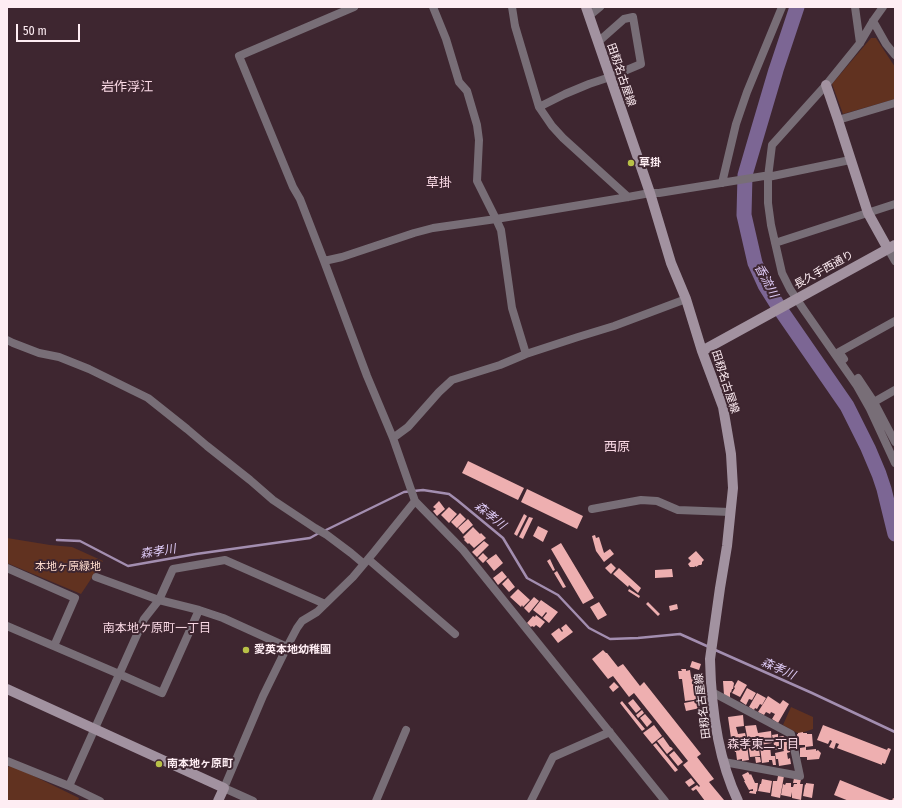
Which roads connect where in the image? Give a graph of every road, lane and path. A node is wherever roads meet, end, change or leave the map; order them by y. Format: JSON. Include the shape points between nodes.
{"nodes":[{"id":1,"x":354,"y":7,"type":"edge"},
{"id":2,"x":433,"y":7,"type":"edge"},
{"id":3,"x":512,"y":7,"type":"edge"},
{"id":4,"x":600,"y":7,"type":"edge"},
{"id":5,"x":782,"y":7,"type":"edge"},
{"id":6,"x":855,"y":7,"type":"edge"},
{"id":7,"x":883,"y":7,"type":"edge"},
{"id":8,"x":587,"y":11,"type":"edge"},
{"id":9,"x":873,"y":21,"type":"junction"},
{"id":10,"x":598,"y":42,"type":"junction"},
{"id":11,"x":860,"y":43,"type":"junction"},
{"id":12,"x":895,"y":55,"type":"edge"},
{"id":13,"x":610,"y":77,"type":"junction"},
{"id":14,"x":826,"y":85,"type":"junction"},
{"id":15,"x":895,"y":103,"type":"edge"},
{"id":16,"x":538,"y":107,"type":"junction"},
{"id":17,"x":838,"y":120,"type":"junction"},
{"id":18,"x":850,"y":160,"type":"junction"},
{"id":19,"x":766,"y":176,"type":"junction"},
{"id":20,"x":724,"y":183,"type":"junction"},
{"id":21,"x":650,"y":193,"type":"junction"},
{"id":22,"x":628,"y":197,"type":"junction"},
{"id":23,"x":895,"y":204,"type":"edge"},
{"id":24,"x":868,"y":213,"type":"junction"},
{"id":25,"x":496,"y":219,"type":"junction"},
{"id":26,"x":775,"y":244,"type":"junction"},
{"id":27,"x":892,"y":247,"type":"edge"},
{"id":28,"x":324,"y":261,"type":"junction"},
{"id":29,"x":895,"y":261,"type":"edge"},
{"id":30,"x":686,"y":299,"type":"junction"},
{"id":31,"x":795,"y":300,"type":"junction"},
{"id":32,"x":895,"y":321,"type":"edge"},
{"id":33,"x":7,"y":340,"type":"edge"},
{"id":34,"x":702,"y":351,"type":"junction"},
{"id":35,"x":526,"y":354,"type":"junction"},
{"id":36,"x":895,"y":390,"type":"edge"},
{"id":37,"x":874,"y":402,"type":"junction"},
{"id":38,"x":393,"y":438,"type":"junction"},
{"id":39,"x":895,"y":442,"type":"edge"},
{"id":40,"x":895,"y":463,"type":"edge"},
{"id":41,"x":414,"y":498,"type":"junction"},
{"id":42,"x":592,"y":509,"type":"dead end"},
{"id":43,"x":730,"y":512,"type":"junction"},
{"id":44,"x":366,"y":561,"type":"junction"},
{"id":45,"x":7,"y":568,"type":"edge"},
{"id":46,"x":96,"y":577,"type":"dead end"},
{"id":47,"x":158,"y":600,"type":"junction"},
{"id":48,"x":325,"y":604,"type":"junction"},
{"id":49,"x":199,"y":610,"type":"junction"},
{"id":50,"x":7,"y":626,"type":"edge"},
{"id":51,"x":455,"y":634,"type":"dead end"},
{"id":52,"x":54,"y":646,"type":"junction"},
{"id":53,"x":287,"y":647,"type":"junction"},
{"id":54,"x":119,"y":674,"type":"junction"},
{"id":55,"x":7,"y":689,"type":"edge"},
{"id":56,"x":712,"y":692,"type":"junction"},
{"id":57,"x":95,"y":729,"type":"junction"},
{"id":58,"x":406,"y":730,"type":"dead end"},
{"id":59,"x":610,"y":732,"type":"junction"},
{"id":60,"x":7,"y":761,"type":"edge"},
{"id":61,"x":724,"y":762,"type":"junction"},
{"id":62,"x":69,"y":786,"type":"junction"},
{"id":63,"x":224,"y":788,"type":"junction"},
{"id":64,"x":100,"y":801,"type":"edge"},
{"id":65,"x":218,"y":801,"type":"edge"},
{"id":66,"x":253,"y":801,"type":"edge"},
{"id":67,"x":376,"y":801,"type":"edge"},
{"id":68,"x":531,"y":801,"type":"edge"},
{"id":69,"x":665,"y":801,"type":"edge"},
{"id":70,"x":738,"y":801,"type":"edge"}],
"edges":[{"from":1,"to":28,"type":"street","via":[[239,56]]},
{"from":2,"to":25,"type":"street","via":[[460,82],[467,91],[479,140],[477,181]]},
{"from":3,"to":16,"type":"street"},
{"from":4,"to":8,"type":"street"},
{"from":5,"to":20,"type":"street","via":[[736,124]]},
{"from":6,"to":11,"type":"street"},
{"from":7,"to":9,"type":"street"},
{"from":8,"to":10,"type":"main road","name":"田籾名古屋線"},
{"from":9,"to":11,"type":"street"},
{"from":9,"to":12,"type":"street"},
{"from":10,"to":13,"type":"main road","name":"田籾名古屋線"},
{"from":10,"to":13,"type":"street","via":[[624,18],[633,17],[641,64]]},
{"from":11,"to":14,"type":"street"},
{"from":13,"to":16,"type":"street"},
{"from":13,"to":21,"type":"main road","name":"田籾名古屋線"},
{"from":14,"to":17,"type":"main road"},
{"from":14,"to":19,"type":"street","via":[[772,145]]},
{"from":15,"to":17,"type":"street"},
{"from":16,"to":22,"type":"street","via":[[563,138]]},
{"from":17,"to":18,"type":"main road"},
{"from":18,"to":19,"type":"street"},
{"from":18,"to":24,"type":"main road"},
{"from":19,"to":20,"type":"street"},
{"from":19,"to":26,"type":"street"},
{"from":20,"to":21,"type":"street"},
{"from":21,"to":22,"type":"street"},
{"from":21,"to":30,"type":"main road","name":"田籾名古屋線","via":[[671,263]]},
{"from":22,"to":25,"type":"street"},
{"from":23,"to":24,"type":"street"},
{"from":24,"to":26,"type":"street"},
{"from":24,"to":27,"type":"main road"},
{"from":25,"to":28,"type":"street","via":[[433,228]]},
{"from":25,"to":35,"type":"street","via":[[501,230],[512,308]]},
{"from":26,"to":31,"type":"street","via":[[782,273]]},
{"from":27,"to":29,"type":"street"},
{"from":27,"to":31,"type":"main road","name":"長久手西通り"},
{"from":28,"to":38,"type":"street"},
{"from":30,"to":34,"type":"main road","name":"田籾名古屋線"},
{"from":30,"to":35,"type":"street","via":[[614,326]]},
{"from":31,"to":34,"type":"main road","name":"長久手西通り"},
{"from":31,"to":40,"type":"street","via":[[857,386]]},
{"from":32,"to":37,"type":"street","via":[[839,352]]},
{"from":33,"to":44,"type":"street","via":[[89,369],[148,398],[273,500]]},
{"from":34,"to":43,"type":"main road","name":"田籾名古屋線","via":[[723,407],[731,454],[733,488]]},
{"from":35,"to":38,"type":"street","via":[[487,370],[452,380],[408,427]]},
{"from":36,"to":37,"type":"street"},
{"from":37,"to":39,"type":"street"},
{"from":38,"to":41,"type":"street"},
{"from":41,"to":44,"type":"street"},
{"from":41,"to":59,"type":"street","via":[[463,550]]},
{"from":42,"to":43,"type":"street","via":[[641,500],[657,501],[678,510]]},
{"from":43,"to":56,"type":"main road","name":"田籾名古屋線","via":[[710,658]]},
{"from":44,"to":48,"type":"street"},
{"from":44,"to":51,"type":"street"},
{"from":45,"to":52,"type":"street","via":[[75,598]]},
{"from":46,"to":47,"type":"street"},
{"from":47,"to":48,"type":"street","via":[[173,569],[225,560]]},
{"from":47,"to":49,"type":"street"},
{"from":47,"to":54,"type":"street","via":[[144,619]]},
{"from":48,"to":53,"type":"street","via":[[302,621]]},
{"from":49,"to":53,"type":"street"},
{"from":49,"to":54,"type":"street","via":[[162,693]]},
{"from":50,"to":52,"type":"street"},
{"from":52,"to":54,"type":"street"},
{"from":53,"to":63,"type":"street"},
{"from":54,"to":57,"type":"street"},
{"from":55,"to":57,"type":"main road"},
{"from":56,"to":61,"type":"main road","name":"田籾名古屋線","via":[[713,711]]},
{"from":56,"to":61,"type":"street","via":[[791,734],[800,776]]},
{"from":57,"to":62,"type":"street"},
{"from":57,"to":63,"type":"main road"},
{"from":58,"to":67,"type":"street"},
{"from":59,"to":68,"type":"street","via":[[553,758]]},
{"from":59,"to":69,"type":"street"},
{"from":60,"to":62,"type":"street"},
{"from":61,"to":70,"type":"main road","name":"田籾名古屋線"},
{"from":62,"to":64,"type":"street"},
{"from":63,"to":65,"type":"main road"},
{"from":63,"to":66,"type":"street"}]}
